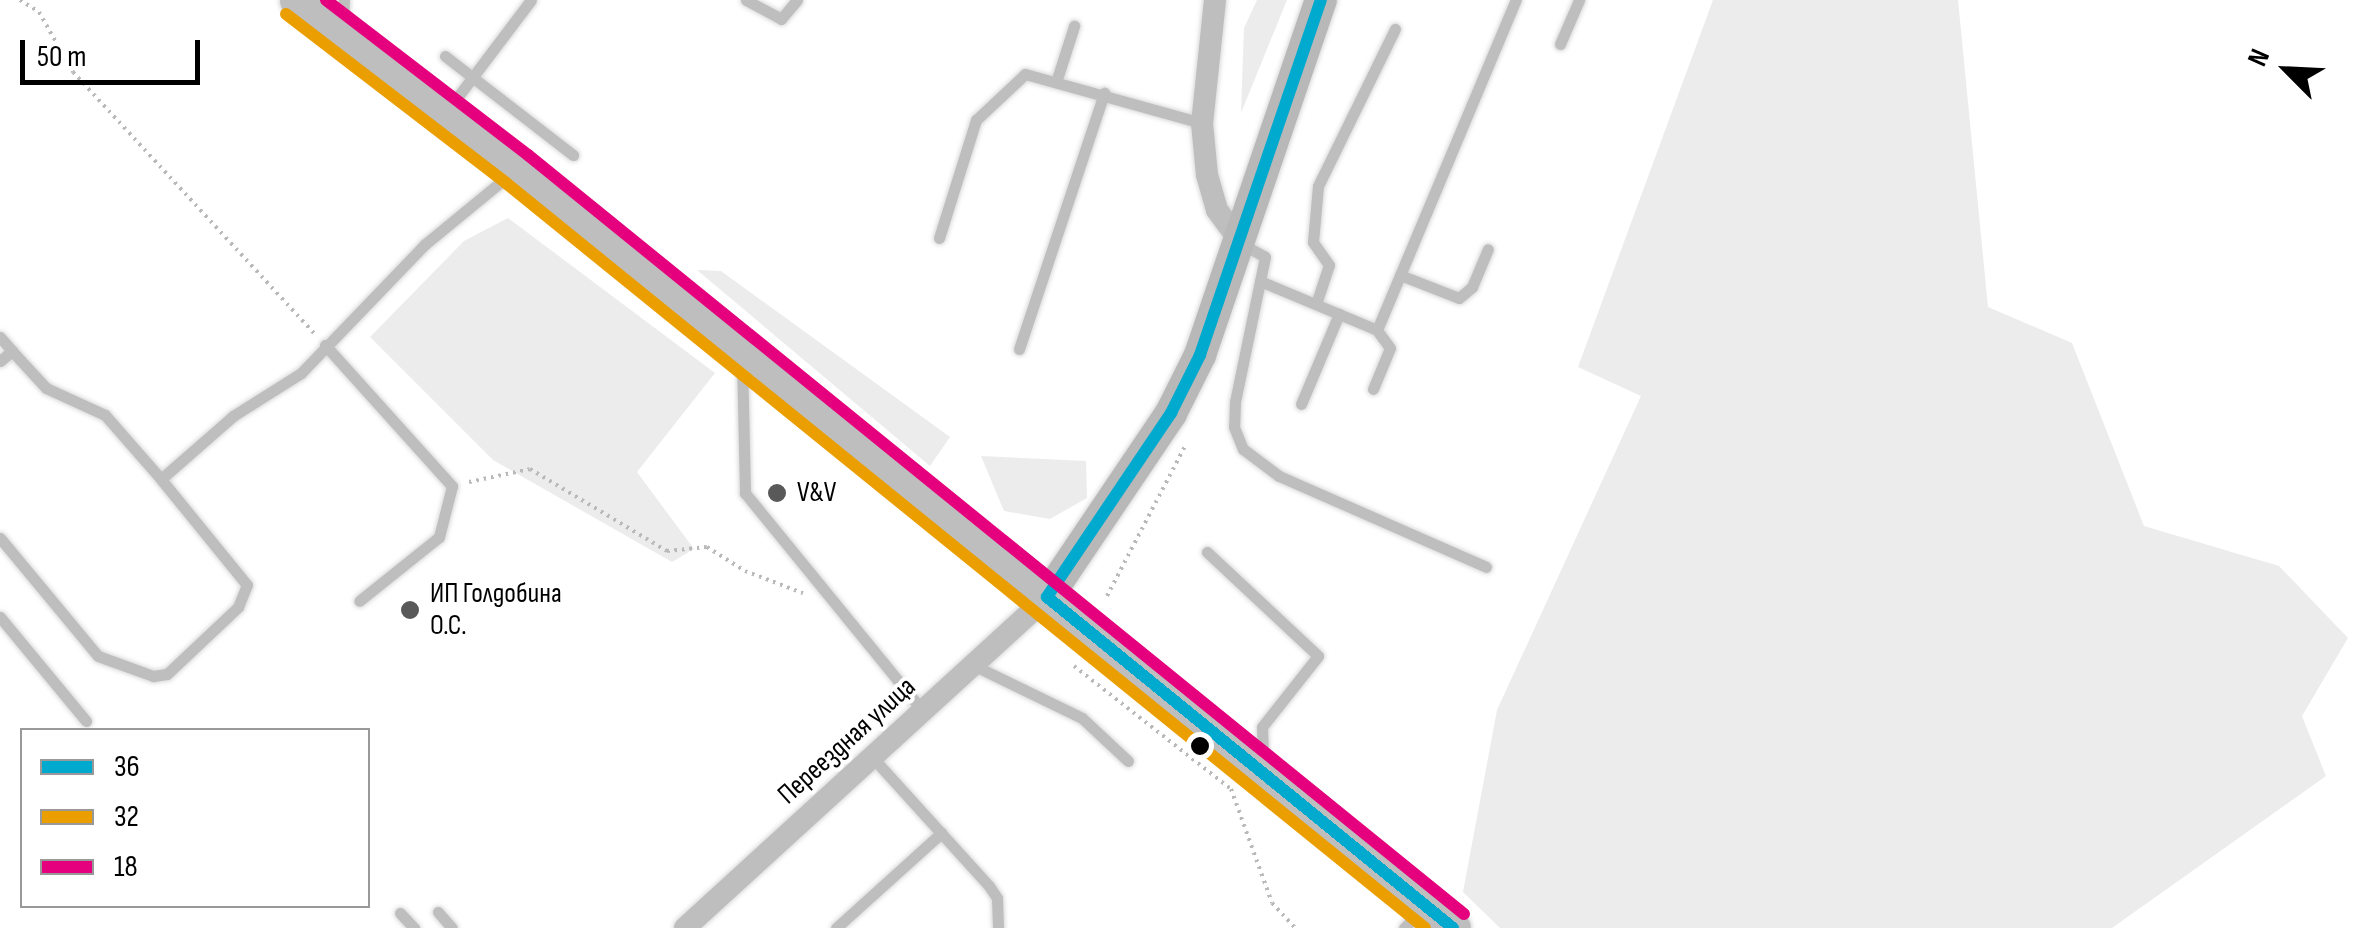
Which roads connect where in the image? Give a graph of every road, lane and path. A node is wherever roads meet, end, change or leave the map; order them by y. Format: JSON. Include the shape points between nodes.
{"nodes":[{"id":1,"x":20,"y":0,"type":"edge"},
{"id":2,"x":296,"y":0,"type":"edge"},
{"id":3,"x":531,"y":0,"type":"edge"},
{"id":4,"x":746,"y":0,"type":"edge"},
{"id":5,"x":797,"y":0,"type":"edge"},
{"id":6,"x":1215,"y":0,"type":"edge"},
{"id":7,"x":1321,"y":0,"type":"edge"},
{"id":8,"x":1516,"y":0,"type":"edge"},
{"id":9,"x":1579,"y":0,"type":"edge"},
{"id":10,"x":343,"y":18,"type":"edge"},
{"id":11,"x":1074,"y":26,"type":"dead end"},
{"id":12,"x":1395,"y":28,"type":"dead end"},
{"id":13,"x":1560,"y":44,"type":"dead end"},
{"id":14,"x":445,"y":56,"type":"dead end"},
{"id":15,"x":473,"y":78,"type":"junction"},
{"id":16,"x":1057,"y":79,"type":"junction"},
{"id":17,"x":1104,"y":93,"type":"junction"},
{"id":18,"x":445,"y":114,"type":"junction"},
{"id":19,"x":1202,"y":123,"type":"junction"},
{"id":20,"x":573,"y":155,"type":"dead end"},
{"id":21,"x":516,"y":169,"type":"junction"},
{"id":22,"x":939,"y":238,"type":"dead end"},
{"id":23,"x":1242,"y":244,"type":"junction"},
{"id":24,"x":1488,"y":249,"type":"dead end"},
{"id":25,"x":1400,"y":275,"type":"junction"},
{"id":26,"x":1260,"y":281,"type":"junction"},
{"id":27,"x":1316,"y":304,"type":"junction"},
{"id":28,"x":1339,"y":314,"type":"junction"},
{"id":29,"x":1377,"y":330,"type":"junction"},
{"id":30,"x":0,"y":337,"type":"edge"},
{"id":31,"x":325,"y":345,"type":"junction"},
{"id":32,"x":1019,"y":349,"type":"dead end"},
{"id":33,"x":12,"y":351,"type":"junction"},
{"id":34,"x":742,"y":351,"type":"junction"},
{"id":35,"x":0,"y":361,"type":"edge"},
{"id":36,"x":1374,"y":389,"type":"dead end"},
{"id":37,"x":1301,"y":404,"type":"dead end"},
{"id":38,"x":161,"y":479,"type":"junction"},
{"id":39,"x":452,"y":486,"type":"junction"},
{"id":40,"x":0,"y":538,"type":"edge"},
{"id":41,"x":1207,"y":552,"type":"dead end"},
{"id":42,"x":1486,"y":567,"type":"dead end"},
{"id":43,"x":832,"y":596,"type":"junction"},
{"id":44,"x":1047,"y":597,"type":"junction"},
{"id":45,"x":358,"y":601,"type":"dead end"},
{"id":46,"x":0,"y":617,"type":"edge"},
{"id":47,"x":975,"y":666,"type":"junction"},
{"id":48,"x":1074,"y":666,"type":"dead end"},
{"id":49,"x":924,"y":711,"type":"junction"},
{"id":50,"x":86,"y":721,"type":"dead end"},
{"id":51,"x":872,"y":758,"type":"junction"},
{"id":52,"x":1128,"y":760,"type":"dead end"},
{"id":53,"x":1264,"y":772,"type":"junction"},
{"id":54,"x":941,"y":833,"type":"junction"},
{"id":55,"x":438,"y":912,"type":"dead end"},
{"id":56,"x":400,"y":913,"type":"dead end"},
{"id":57,"x":1428,"y":920,"type":"edge"},
{"id":58,"x":414,"y":928,"type":"edge"},
{"id":59,"x":452,"y":928,"type":"edge"},
{"id":60,"x":686,"y":928,"type":"edge"},
{"id":61,"x":836,"y":928,"type":"edge"},
{"id":62,"x":998,"y":928,"type":"edge"},
{"id":63,"x":1295,"y":928,"type":"edge"}],
"edges":[{"from":1,"to":31,"type":"path","via":[[38,12],[73,72]]},
{"from":2,"to":10,"type":"main road"},
{"from":3,"to":15,"type":"lane"},
{"from":4,"to":5,"type":"lane","via":[[773,19]]},
{"from":6,"to":19,"type":"street"},
{"from":7,"to":23,"type":"street"},
{"from":8,"to":25,"type":"lane"},
{"from":9,"to":13,"type":"lane"},
{"from":10,"to":18,"type":"main road"},
{"from":11,"to":16,"type":"lane"},
{"from":12,"to":27,"type":"lane","via":[[1318,186],[1312,242],[1328,272]]},
{"from":14,"to":15,"type":"lane"},
{"from":15,"to":18,"type":"lane"},
{"from":15,"to":20,"type":"lane"},
{"from":16,"to":17,"type":"lane"},
{"from":16,"to":22,"type":"lane","via":[[1024,74],[976,120]]},
{"from":17,"to":19,"type":"lane"},
{"from":17,"to":32,"type":"lane"},
{"from":18,"to":21,"type":"main road"},
{"from":19,"to":23,"type":"street","via":[[1217,210]]},
{"from":21,"to":31,"type":"lane","via":[[424,245]]},
{"from":21,"to":34,"type":"main road"},
{"from":23,"to":26,"type":"lane","via":[[1265,257]]},
{"from":23,"to":44,"type":"street","via":[[1171,414]]},
{"from":24,"to":25,"type":"lane","via":[[1472,287],[1459,298]]},
{"from":25,"to":29,"type":"lane"},
{"from":26,"to":27,"type":"lane"},
{"from":26,"to":42,"type":"lane","via":[[1235,402],[1234,427],[1243,449],[1280,476]]},
{"from":27,"to":28,"type":"lane"},
{"from":28,"to":29,"type":"lane"},
{"from":28,"to":37,"type":"lane"},
{"from":29,"to":36,"type":"lane","via":[[1390,348]]},
{"from":30,"to":33,"type":"lane"},
{"from":31,"to":38,"type":"lane","via":[[301,373],[234,416]]},
{"from":31,"to":39,"type":"lane"},
{"from":33,"to":35,"type":"lane"},
{"from":33,"to":38,"type":"lane","via":[[46,388],[105,415]]},
{"from":34,"to":43,"type":"lane","via":[[745,492]]},
{"from":34,"to":44,"type":"main road"},
{"from":38,"to":40,"type":"lane","via":[[247,586],[238,607],[167,674],[153,676],[98,656]]},
{"from":39,"to":43,"type":"path","via":[[530,469],[667,551],[707,546],[791,592]]},
{"from":39,"to":45,"type":"lane","via":[[439,537]]},
{"from":41,"to":53,"type":"lane","via":[[1318,656],[1262,727]]},
{"from":43,"to":49,"type":"lane"},
{"from":44,"to":47,"type":"street","name":"Переездная улица"},
{"from":44,"to":53,"type":"main road"},
{"from":46,"to":50,"type":"lane"},
{"from":47,"to":49,"type":"street","name":"Переездная улица"},
{"from":47,"to":52,"type":"lane","via":[[1082,718]]},
{"from":48,"to":63,"type":"path","via":[[1230,788],[1272,903]]},
{"from":49,"to":51,"type":"street","name":"Переездная улица"},
{"from":51,"to":54,"type":"lane"},
{"from":51,"to":60,"type":"street","name":"Переездная улица"},
{"from":53,"to":57,"type":"main road"},
{"from":54,"to":61,"type":"lane"},
{"from":54,"to":62,"type":"lane","via":[[997,898]]},
{"from":55,"to":59,"type":"lane"},
{"from":56,"to":58,"type":"lane"}]}
